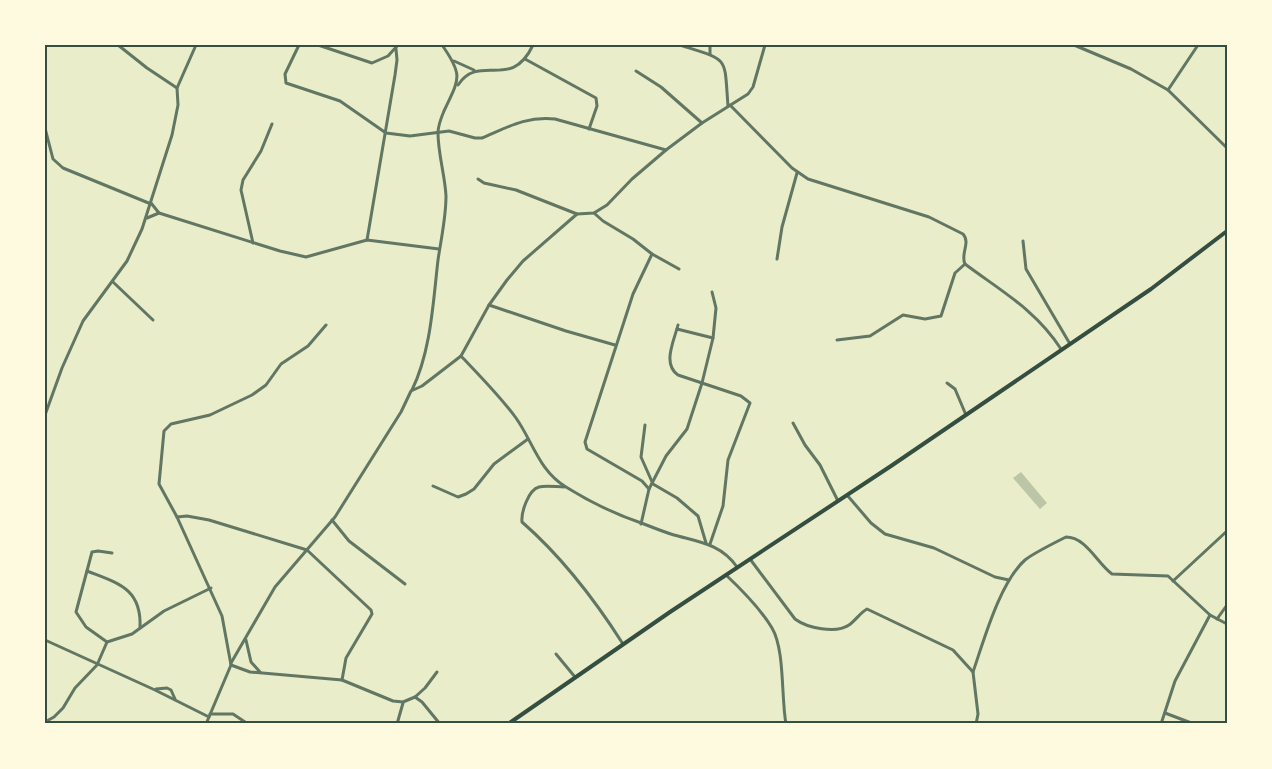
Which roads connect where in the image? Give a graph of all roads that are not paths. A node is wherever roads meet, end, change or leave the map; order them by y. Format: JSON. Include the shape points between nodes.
{"nodes":[{"id":1,"x":118,"y":45,"type":"edge"},
{"id":2,"x":196,"y":45,"type":"edge"},
{"id":3,"x":299,"y":45,"type":"edge"},
{"id":4,"x":318,"y":45,"type":"edge"},
{"id":5,"x":442,"y":45,"type":"edge"},
{"id":6,"x":533,"y":45,"type":"edge"},
{"id":7,"x":680,"y":45,"type":"edge"},
{"id":8,"x":710,"y":45,"type":"edge"},
{"id":9,"x":765,"y":45,"type":"edge"},
{"id":10,"x":1074,"y":45,"type":"edge"},
{"id":11,"x":1198,"y":45,"type":"edge"},
{"id":12,"x":397,"y":47,"type":"edge"},
{"id":13,"x":1086,"y":47,"type":"edge"},
{"id":14,"x":710,"y":54,"type":"junction"},
{"id":15,"x":525,"y":59,"type":"junction"},
{"id":16,"x":454,"y":60,"type":"junction"},
{"id":17,"x":474,"y":70,"type":"junction"},
{"id":18,"x":636,"y":71,"type":"dead end"},
{"id":19,"x":456,"y":87,"type":"junction"},
{"id":20,"x":177,"y":88,"type":"junction"},
{"id":21,"x":1168,"y":90,"type":"junction"},
{"id":22,"x":729,"y":106,"type":"junction"},
{"id":23,"x":702,"y":123,"type":"junction"},
{"id":24,"x":272,"y":124,"type":"dead end"},
{"id":25,"x":45,"y":128,"type":"edge"},
{"id":26,"x":589,"y":129,"type":"junction"},
{"id":27,"x":386,"y":133,"type":"junction"},
{"id":28,"x":438,"y":133,"type":"junction"},
{"id":29,"x":1227,"y":148,"type":"edge"},
{"id":30,"x":666,"y":150,"type":"junction"},
{"id":31,"x":797,"y":173,"type":"junction"},
{"id":32,"x":478,"y":179,"type":"dead end"},
{"id":33,"x":151,"y":203,"type":"junction"},
{"id":34,"x":159,"y":213,"type":"junction"},
{"id":35,"x":594,"y":213,"type":"junction"},
{"id":36,"x":577,"y":214,"type":"junction"},
{"id":37,"x":146,"y":219,"type":"junction"},
{"id":38,"x":1227,"y":231,"type":"edge"},
{"id":39,"x":367,"y":240,"type":"junction"},
{"id":40,"x":1023,"y":241,"type":"dead end"},
{"id":41,"x":253,"y":243,"type":"junction"},
{"id":42,"x":440,"y":250,"type":"junction"},
{"id":43,"x":652,"y":254,"type":"junction"},
{"id":44,"x":777,"y":259,"type":"dead end"},
{"id":45,"x":965,"y":264,"type":"junction"},
{"id":46,"x":679,"y":269,"type":"dead end"},
{"id":47,"x":113,"y":282,"type":"junction"},
{"id":48,"x":712,"y":292,"type":"dead end"},
{"id":49,"x":489,"y":305,"type":"junction"},
{"id":50,"x":153,"y":320,"type":"dead end"},
{"id":51,"x":326,"y":325,"type":"dead end"},
{"id":52,"x":713,"y":338,"type":"junction"},
{"id":53,"x":837,"y":340,"type":"dead end"},
{"id":54,"x":1070,"y":344,"type":"junction"},
{"id":55,"x":615,"y":345,"type":"junction"},
{"id":56,"x":1061,"y":350,"type":"junction"},
{"id":57,"x":461,"y":356,"type":"junction"},
{"id":58,"x":702,"y":383,"type":"junction"},
{"id":59,"x":947,"y":383,"type":"dead end"},
{"id":60,"x":411,"y":392,"type":"junction"},
{"id":61,"x":45,"y":415,"type":"edge"},
{"id":62,"x":966,"y":415,"type":"junction"},
{"id":63,"x":793,"y":423,"type":"dead end"},
{"id":64,"x":645,"y":424,"type":"dead end"},
{"id":65,"x":528,"y":439,"type":"junction"},
{"id":66,"x":652,"y":484,"type":"junction"},
{"id":67,"x":433,"y":486,"type":"dead end"},
{"id":68,"x":564,"y":487,"type":"junction"},
{"id":69,"x":650,"y":489,"type":"junction"},
{"id":70,"x":847,"y":495,"type":"junction"},
{"id":71,"x":838,"y":501,"type":"junction"},
{"id":72,"x":177,"y":517,"type":"junction"},
{"id":73,"x":332,"y":520,"type":"junction"},
{"id":74,"x":641,"y":524,"type":"junction"},
{"id":75,"x":1227,"y":531,"type":"edge"},
{"id":76,"x":708,"y":543,"type":"junction"},
{"id":77,"x":307,"y":550,"type":"junction"},
{"id":78,"x":112,"y":553,"type":"dead end"},
{"id":79,"x":750,"y":559,"type":"junction"},
{"id":80,"x":737,"y":567,"type":"junction"},
{"id":81,"x":87,"y":571,"type":"junction"},
{"id":82,"x":726,"y":575,"type":"junction"},
{"id":83,"x":1009,"y":580,"type":"junction"},
{"id":84,"x":1173,"y":580,"type":"junction"},
{"id":85,"x":405,"y":584,"type":"dead end"},
{"id":86,"x":211,"y":588,"type":"junction"},
{"id":87,"x":1227,"y":605,"type":"edge"},
{"id":88,"x":1210,"y":615,"type":"junction"},
{"id":89,"x":1217,"y":619,"type":"junction"},
{"id":90,"x":1227,"y":624,"type":"edge"},
{"id":91,"x":140,"y":628,"type":"junction"},
{"id":92,"x":245,"y":638,"type":"junction"},
{"id":93,"x":45,"y":640,"type":"edge"},
{"id":94,"x":107,"y":642,"type":"junction"},
{"id":95,"x":623,"y":644,"type":"junction"},
{"id":96,"x":556,"y":654,"type":"dead end"},
{"id":97,"x":231,"y":664,"type":"junction"},
{"id":98,"x":97,"y":665,"type":"junction"},
{"id":99,"x":437,"y":672,"type":"dead end"},
{"id":100,"x":973,"y":672,"type":"junction"},
{"id":101,"x":261,"y":673,"type":"junction"},
{"id":102,"x":576,"y":679,"type":"junction"},
{"id":103,"x":342,"y":680,"type":"junction"},
{"id":104,"x":155,"y":690,"type":"junction"},
{"id":105,"x":415,"y":697,"type":"junction"},
{"id":106,"x":176,"y":701,"type":"junction"},
{"id":107,"x":403,"y":702,"type":"junction"},
{"id":108,"x":1165,"y":713,"type":"junction"},
{"id":109,"x":209,"y":715,"type":"junction"},
{"id":110,"x":45,"y":722,"type":"edge"},
{"id":111,"x":511,"y":723,"type":"edge"},
{"id":112,"x":206,"y":724,"type":"edge"},
{"id":113,"x":248,"y":724,"type":"edge"},
{"id":114,"x":397,"y":724,"type":"edge"},
{"id":115,"x":440,"y":724,"type":"edge"},
{"id":116,"x":786,"y":724,"type":"edge"},
{"id":117,"x":976,"y":724,"type":"edge"},
{"id":118,"x":1161,"y":724,"type":"edge"},
{"id":119,"x":1194,"y":724,"type":"edge"}],
"edges":[{"from":1,"to":20,"type":"street"},
{"from":2,"to":20,"type":"street"},
{"from":3,"to":27,"type":"street","via":[[285,74],[286,83],[340,101]]},
{"from":4,"to":12,"type":"street","via":[[372,63]]},
{"from":5,"to":16,"type":"street"},
{"from":6,"to":15,"type":"street"},
{"from":7,"to":14,"type":"street"},
{"from":8,"to":14,"type":"street"},
{"from":9,"to":22,"type":"street","via":[[753,87]]},
{"from":10,"to":13,"type":"street"},
{"from":11,"to":21,"type":"street"},
{"from":12,"to":27,"type":"street"},
{"from":13,"to":21,"type":"street"},
{"from":14,"to":22,"type":"street","via":[[721,60],[727,70]]},
{"from":15,"to":17,"type":"street","via":[[519,66],[500,71]]},
{"from":15,"to":26,"type":"street","via":[[596,98]]},
{"from":16,"to":17,"type":"street"},
{"from":16,"to":19,"type":"street"},
{"from":17,"to":19,"type":"street"},
{"from":18,"to":23,"type":"street"},
{"from":19,"to":28,"type":"street"},
{"from":20,"to":33,"type":"street","via":[[172,135]]},
{"from":21,"to":29,"type":"street"},
{"from":22,"to":23,"type":"street"},
{"from":22,"to":31,"type":"street"},
{"from":23,"to":30,"type":"street"},
{"from":24,"to":41,"type":"street","via":[[241,190]]},
{"from":25,"to":33,"type":"street","via":[[53,159],[63,168]]},
{"from":26,"to":28,"type":"street","via":[[540,118],[482,138],[449,131]]},
{"from":26,"to":30,"type":"street"},
{"from":27,"to":28,"type":"street"},
{"from":27,"to":39,"type":"street"},
{"from":28,"to":42,"type":"street","via":[[446,197]]},
{"from":30,"to":35,"type":"street"},
{"from":31,"to":44,"type":"street"},
{"from":31,"to":45,"type":"street","via":[[819,184],[929,217],[963,234],[967,242]]},
{"from":32,"to":36,"type":"street"},
{"from":33,"to":34,"type":"street"},
{"from":33,"to":37,"type":"street"},
{"from":34,"to":37,"type":"street"},
{"from":34,"to":41,"type":"street"},
{"from":35,"to":36,"type":"street"},
{"from":35,"to":43,"type":"street"},
{"from":36,"to":49,"type":"street","via":[[515,270]]},
{"from":37,"to":47,"type":"street"},
{"from":38,"to":54,"type":"main road"},
{"from":39,"to":41,"type":"street","via":[[306,257]]},
{"from":39,"to":42,"type":"street"},
{"from":40,"to":54,"type":"street","via":[[1026,269]]},
{"from":42,"to":60,"type":"street","via":[[429,329]]},
{"from":43,"to":46,"type":"street"},
{"from":43,"to":55,"type":"street"},
{"from":45,"to":53,"type":"street","via":[[955,273],[940,316],[925,319],[903,315],[870,336]]},
{"from":45,"to":56,"type":"street","via":[[1026,308]]},
{"from":47,"to":50,"type":"street"},
{"from":47,"to":61,"type":"street","via":[[83,321]]},
{"from":48,"to":52,"type":"street","via":[[717,308]]},
{"from":49,"to":55,"type":"street"},
{"from":49,"to":57,"type":"street"},
{"from":51,"to":72,"type":"street","via":[[252,395],[210,415],[171,424],[166,429],[159,484]]},
{"from":52,"to":58,"type":"street"},
{"from":52,"to":58,"type":"street","via":[[678,327],[670,355],[670,366],[678,375]]},
{"from":54,"to":56,"type":"main road"},
{"from":55,"to":69,"type":"street","via":[[585,442],[587,449]]},
{"from":56,"to":62,"type":"main road"},
{"from":57,"to":60,"type":"street"},
{"from":57,"to":65,"type":"street","via":[[504,402]]},
{"from":58,"to":66,"type":"street","via":[[687,429],[666,456]]},
{"from":58,"to":76,"type":"street","via":[[750,403],[728,460],[723,506]]},
{"from":59,"to":62,"type":"street","via":[[955,389]]},
{"from":60,"to":73,"type":"street"},
{"from":62,"to":70,"type":"main road"},
{"from":63,"to":71,"type":"street"},
{"from":64,"to":66,"type":"street","via":[[641,458]]},
{"from":65,"to":67,"type":"street","via":[[494,464],[466,494],[458,497]]},
{"from":65,"to":68,"type":"street","via":[[542,465]]},
{"from":66,"to":69,"type":"street"},
{"from":66,"to":76,"type":"street","via":[[698,516]]},
{"from":68,"to":74,"type":"street"},
{"from":68,"to":95,"type":"street","via":[[533,490],[522,522],[542,539]]},
{"from":69,"to":74,"type":"street"},
{"from":70,"to":71,"type":"main road"},
{"from":70,"to":83,"type":"street","via":[[885,534],[934,548]]},
{"from":71,"to":79,"type":"main road"},
{"from":72,"to":77,"type":"street","via":[[209,520]]},
{"from":72,"to":86,"type":"street"},
{"from":73,"to":77,"type":"street"},
{"from":73,"to":85,"type":"street","via":[[349,541]]},
{"from":74,"to":76,"type":"street"},
{"from":75,"to":84,"type":"street"},
{"from":76,"to":80,"type":"street","via":[[725,553]]},
{"from":77,"to":92,"type":"street","via":[[275,587]]},
{"from":77,"to":103,"type":"street","via":[[371,610],[346,658]]},
{"from":78,"to":81,"type":"street","via":[[92,552]]},
{"from":79,"to":80,"type":"main road"},
{"from":79,"to":100,"type":"street","via":[[801,623],[837,629],[871,610],[948,646]]},
{"from":80,"to":82,"type":"main road"},
{"from":81,"to":91,"type":"street","via":[[132,593],[140,613]]},
{"from":81,"to":94,"type":"street","via":[[77,616]]},
{"from":82,"to":95,"type":"main road"},
{"from":82,"to":116,"type":"street","via":[[773,629]]},
{"from":83,"to":84,"type":"street","via":[[1026,559],[1068,537],[1081,542],[1112,573],[1162,574]]},
{"from":83,"to":100,"type":"street"},
{"from":84,"to":88,"type":"street"},
{"from":86,"to":91,"type":"street","via":[[164,611]]},
{"from":86,"to":97,"type":"street","via":[[222,616]]},
{"from":87,"to":89,"type":"street"},
{"from":88,"to":89,"type":"street"},
{"from":88,"to":108,"type":"street","via":[[1174,681]]},
{"from":89,"to":90,"type":"street"},
{"from":91,"to":94,"type":"street"},
{"from":92,"to":97,"type":"street"},
{"from":92,"to":101,"type":"street","via":[[251,662]]},
{"from":93,"to":98,"type":"street"},
{"from":94,"to":98,"type":"street"},
{"from":95,"to":102,"type":"main road"},
{"from":96,"to":102,"type":"street"},
{"from":97,"to":101,"type":"street"},
{"from":97,"to":109,"type":"street"},
{"from":98,"to":104,"type":"street"},
{"from":98,"to":110,"type":"street","via":[[63,708]]},
{"from":99,"to":105,"type":"street"},
{"from":100,"to":117,"type":"street"},
{"from":101,"to":103,"type":"street"},
{"from":102,"to":111,"type":"main road"},
{"from":103,"to":107,"type":"street"},
{"from":104,"to":106,"type":"street"},
{"from":104,"to":106,"type":"street","via":[[171,690]]},
{"from":105,"to":107,"type":"street"},
{"from":105,"to":115,"type":"street"},
{"from":106,"to":109,"type":"street"},
{"from":107,"to":114,"type":"street"},
{"from":108,"to":118,"type":"street"},
{"from":108,"to":119,"type":"street"},
{"from":109,"to":112,"type":"street"},
{"from":109,"to":113,"type":"street","via":[[233,714]]}]}
